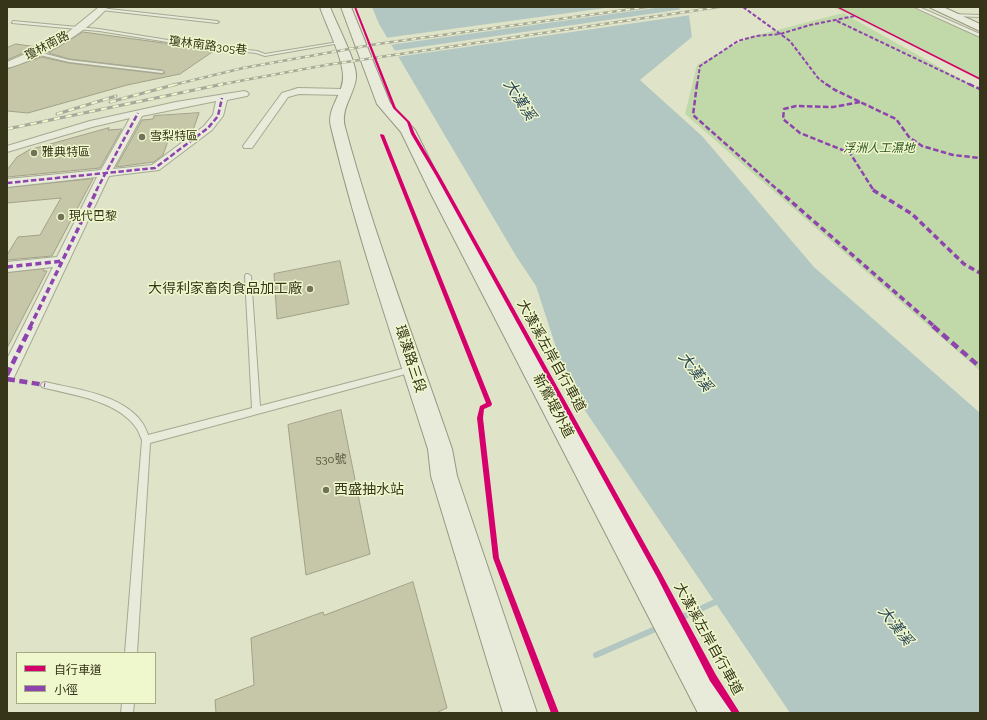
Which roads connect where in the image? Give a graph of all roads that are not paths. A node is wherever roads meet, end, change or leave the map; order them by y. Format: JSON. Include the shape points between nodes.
{"nodes":[{"id":1,"x":324,"y":7,"type":"edge"},
{"id":2,"x":346,"y":7,"type":"edge"},
{"id":3,"x":916,"y":7,"type":"edge"},
{"id":4,"x":934,"y":7,"type":"edge"},
{"id":5,"x":102,"y":8,"type":"edge"},
{"id":6,"x":952,"y":15,"type":"junction"},
{"id":7,"x":980,"y":16,"type":"edge"},
{"id":8,"x":14,"y":22,"type":"dead end"},
{"id":9,"x":217,"y":22,"type":"dead end"},
{"id":10,"x":980,"y":28,"type":"edge"},
{"id":11,"x":78,"y":29,"type":"junction"},
{"id":12,"x":980,"y":36,"type":"edge"},
{"id":13,"x":338,"y":43,"type":"junction"},
{"id":14,"x":38,"y":53,"type":"junction"},
{"id":15,"x":7,"y":66,"type":"edge"},
{"id":16,"x":162,"y":72,"type":"dead end"},
{"id":17,"x":343,"y":92,"type":"junction"},
{"id":18,"x":244,"y":94,"type":"dead end"},
{"id":19,"x":222,"y":98,"type":"junction"},
{"id":20,"x":138,"y":113,"type":"junction"},
{"id":21,"x":248,"y":146,"type":"dead end"},
{"id":22,"x":7,"y":149,"type":"edge"},
{"id":23,"x":105,"y":173,"type":"junction"},
{"id":24,"x":7,"y":183,"type":"edge"},
{"id":25,"x":63,"y":261,"type":"junction"},
{"id":26,"x":7,"y":267,"type":"edge"},
{"id":27,"x":248,"y":276,"type":"dead end"},
{"id":28,"x":413,"y":369,"type":"junction"},
{"id":29,"x":7,"y":375,"type":"edge"},
{"id":30,"x":45,"y":385,"type":"dead end"},
{"id":31,"x":256,"y":411,"type":"junction"},
{"id":32,"x":146,"y":440,"type":"junction"},
{"id":33,"x":131,"y":652,"type":"edge"},
{"id":34,"x":520,"y":713,"type":"edge"},
{"id":35,"x":716,"y":713,"type":"edge"}],
"edges":[{"from":1,"to":13,"type":"street","name":"環漢路三段"},
{"from":2,"to":35,"type":"street","name":"新鶯堤外道","via":[[384,104],[408,130],[439,194]]},
{"from":3,"to":12,"type":"lane"},
{"from":4,"to":6,"type":"street"},
{"from":5,"to":9,"type":"lane"},
{"from":5,"to":11,"type":"street","name":"瓊林南路"},
{"from":6,"to":7,"type":"lane"},
{"from":6,"to":10,"type":"street"},
{"from":8,"to":11,"type":"lane","name":"瓊林南路305巷"},
{"from":11,"to":13,"type":"lane","name":"瓊林南路305巷","via":[[265,55]]},
{"from":11,"to":14,"type":"street","name":"瓊林南路","via":[[64,40]]},
{"from":13,"to":17,"type":"street","name":"環漢路三段","via":[[349,65],[350,77]]},
{"from":14,"to":15,"type":"street","name":"瓊林南路"},
{"from":14,"to":16,"type":"lane","via":[[69,61]]},
{"from":17,"to":21,"type":"street","via":[[298,91],[285,95]]},
{"from":17,"to":28,"type":"street","name":"環漢路三段","via":[[336,111],[337,125],[360,210]]},
{"from":18,"to":19,"type":"street"},
{"from":19,"to":20,"type":"street"},
{"from":19,"to":23,"type":"street","via":[[218,116],[208,128],[155,168]]},
{"from":20,"to":22,"type":"street","via":[[90,124]]},
{"from":20,"to":23,"type":"street"},
{"from":23,"to":24,"type":"street"},
{"from":23,"to":25,"type":"street"},
{"from":25,"to":26,"type":"street"},
{"from":25,"to":29,"type":"street"},
{"from":27,"to":31,"type":"lane"},
{"from":28,"to":31,"type":"lane"},
{"from":28,"to":34,"type":"street","name":"環漢路三段","via":[[440,449],[444,476]]},
{"from":30,"to":32,"type":"lane","via":[[102,399],[130,415],[143,429]]},
{"from":31,"to":32,"type":"lane"},
{"from":32,"to":33,"type":"lane"}]}
